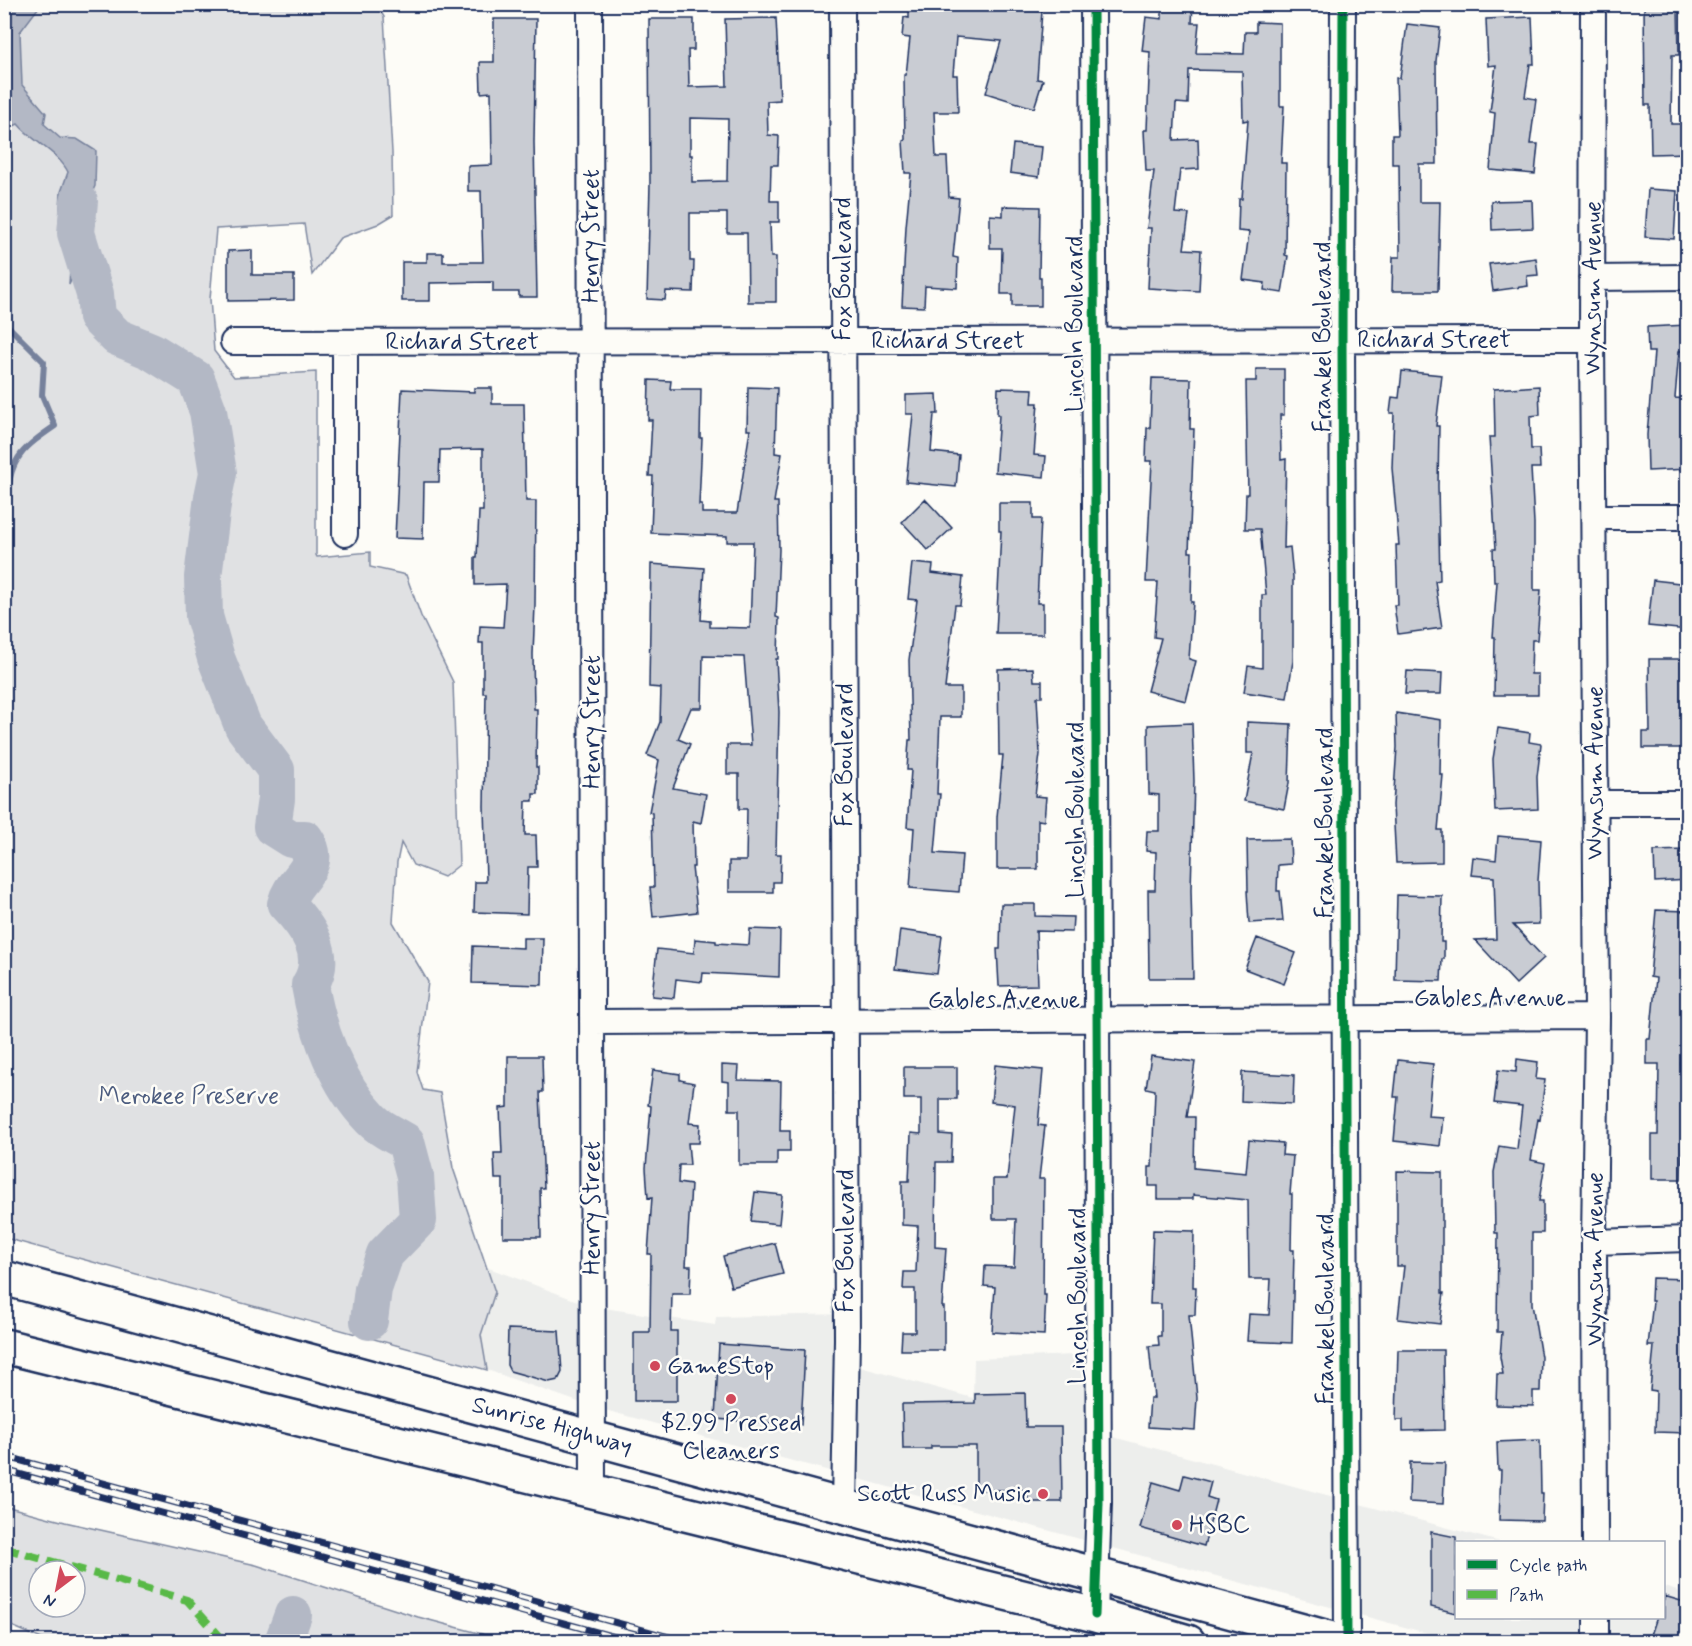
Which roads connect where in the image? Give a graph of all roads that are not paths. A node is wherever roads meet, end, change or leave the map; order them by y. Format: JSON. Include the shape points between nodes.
{"nodes":[{"id":1,"x":590,"y":4,"type":"edge"},
{"id":2,"x":842,"y":4,"type":"edge"},
{"id":3,"x":1093,"y":4,"type":"edge"},
{"id":4,"x":1343,"y":4,"type":"edge"},
{"id":5,"x":1593,"y":4,"type":"edge"},
{"id":6,"x":1688,"y":277,"type":"edge"},
{"id":7,"x":1592,"y":278,"type":"junction"},
{"id":8,"x":1095,"y":340,"type":"junction"},
{"id":9,"x":1342,"y":340,"type":"junction"},
{"id":10,"x":1592,"y":340,"type":"junction"},
{"id":11,"x":591,"y":341,"type":"junction"},
{"id":12,"x":844,"y":341,"type":"junction"},
{"id":13,"x":233,"y":342,"type":"dead end"},
{"id":14,"x":345,"y":342,"type":"junction"},
{"id":15,"x":1593,"y":517,"type":"junction"},
{"id":16,"x":1688,"y":517,"type":"edge"},
{"id":17,"x":345,"y":534,"type":"dead end"},
{"id":18,"x":1596,"y":803,"type":"junction"},
{"id":19,"x":1688,"y":803,"type":"edge"},
{"id":20,"x":1597,"y":1017,"type":"junction"},
{"id":21,"x":1345,"y":1018,"type":"junction"},
{"id":22,"x":1096,"y":1019,"type":"junction"},
{"id":23,"x":846,"y":1021,"type":"junction"},
{"id":24,"x":592,"y":1022,"type":"junction"},
{"id":25,"x":1688,"y":1239,"type":"edge"},
{"id":26,"x":1594,"y":1242,"type":"junction"},
{"id":27,"x":4,"y":1278,"type":"edge"},
{"id":28,"x":4,"y":1346,"type":"edge"},
{"id":29,"x":593,"y":1439,"type":"junction"},
{"id":30,"x":593,"y":1492,"type":"junction"},
{"id":31,"x":844,"y":1506,"type":"junction"},
{"id":32,"x":1595,"y":1541,"type":"edge"},
{"id":33,"x":1097,"y":1574,"type":"junction"},
{"id":34,"x":1095,"y":1615,"type":"junction"},
{"id":35,"x":1596,"y":1619,"type":"edge"},
{"id":36,"x":1188,"y":1641,"type":"edge"},
{"id":37,"x":1345,"y":1641,"type":"edge"},
{"id":38,"x":1596,"y":1641,"type":"edge"}],
"edges":[{"from":1,"to":11,"type":"street","name":"Henry Street"},
{"from":2,"to":12,"type":"street","name":"Fox Boulevard"},
{"from":3,"to":8,"type":"street","name":"Lincoln Boulevard"},
{"from":4,"to":9,"type":"street","name":"Frankel Boulevard"},
{"from":5,"to":7,"type":"street","name":"Wynsum Avenue"},
{"from":6,"to":7,"type":"street"},
{"from":7,"to":10,"type":"street","name":"Wynsum Avenue"},
{"from":8,"to":9,"type":"street","name":"Richard Street"},
{"from":8,"to":12,"type":"street","name":"Richard Street"},
{"from":8,"to":22,"type":"street","name":"Lincoln Boulevard"},
{"from":9,"to":10,"type":"street","name":"Richard Street"},
{"from":9,"to":21,"type":"street","name":"Frankel Boulevard"},
{"from":10,"to":15,"type":"street","name":"Wynsum Avenue"},
{"from":11,"to":12,"type":"street","name":"Richard Street"},
{"from":11,"to":14,"type":"street","name":"Richard Street"},
{"from":11,"to":24,"type":"street","name":"Henry Street"},
{"from":12,"to":23,"type":"street","name":"Fox Boulevard"},
{"from":13,"to":14,"type":"street","name":"Richard Street"},
{"from":14,"to":17,"type":"street"},
{"from":15,"to":16,"type":"street"},
{"from":15,"to":18,"type":"street","name":"Wynsum Avenue"},
{"from":18,"to":19,"type":"street"},
{"from":18,"to":20,"type":"street","name":"Wynsum Avenue"},
{"from":20,"to":21,"type":"street","name":"Gables Avenue"},
{"from":20,"to":26,"type":"street","name":"Wynsum Avenue"},
{"from":21,"to":22,"type":"street","name":"Gables Avenue"},
{"from":21,"to":37,"type":"street","name":"Frankel Boulevard"},
{"from":22,"to":23,"type":"street","name":"Gables Avenue"},
{"from":22,"to":33,"type":"street","name":"Lincoln Boulevard"},
{"from":23,"to":24,"type":"street","name":"Gables Avenue"},
{"from":23,"to":31,"type":"street","name":"Fox Boulevard"},
{"from":24,"to":29,"type":"street","name":"Henry Street"},
{"from":25,"to":26,"type":"street"},
{"from":26,"to":32,"type":"street","name":"Wynsum Avenue"},
{"from":27,"to":29,"type":"highway","name":"Sunrise Highway"},
{"from":28,"to":30,"type":"highway"},
{"from":29,"to":30,"type":"street","name":"Henry Street"},
{"from":29,"to":31,"type":"highway","name":"Sunrise Highway"},
{"from":30,"to":34,"type":"highway"},
{"from":31,"to":33,"type":"highway","name":"Sunrise Highway"},
{"from":33,"to":34,"type":"street","name":"Lincoln Boulevard"},
{"from":33,"to":37,"type":"highway","name":"Sunrise Highway"},
{"from":34,"to":36,"type":"highway"},
{"from":35,"to":38,"type":"street"}]}
